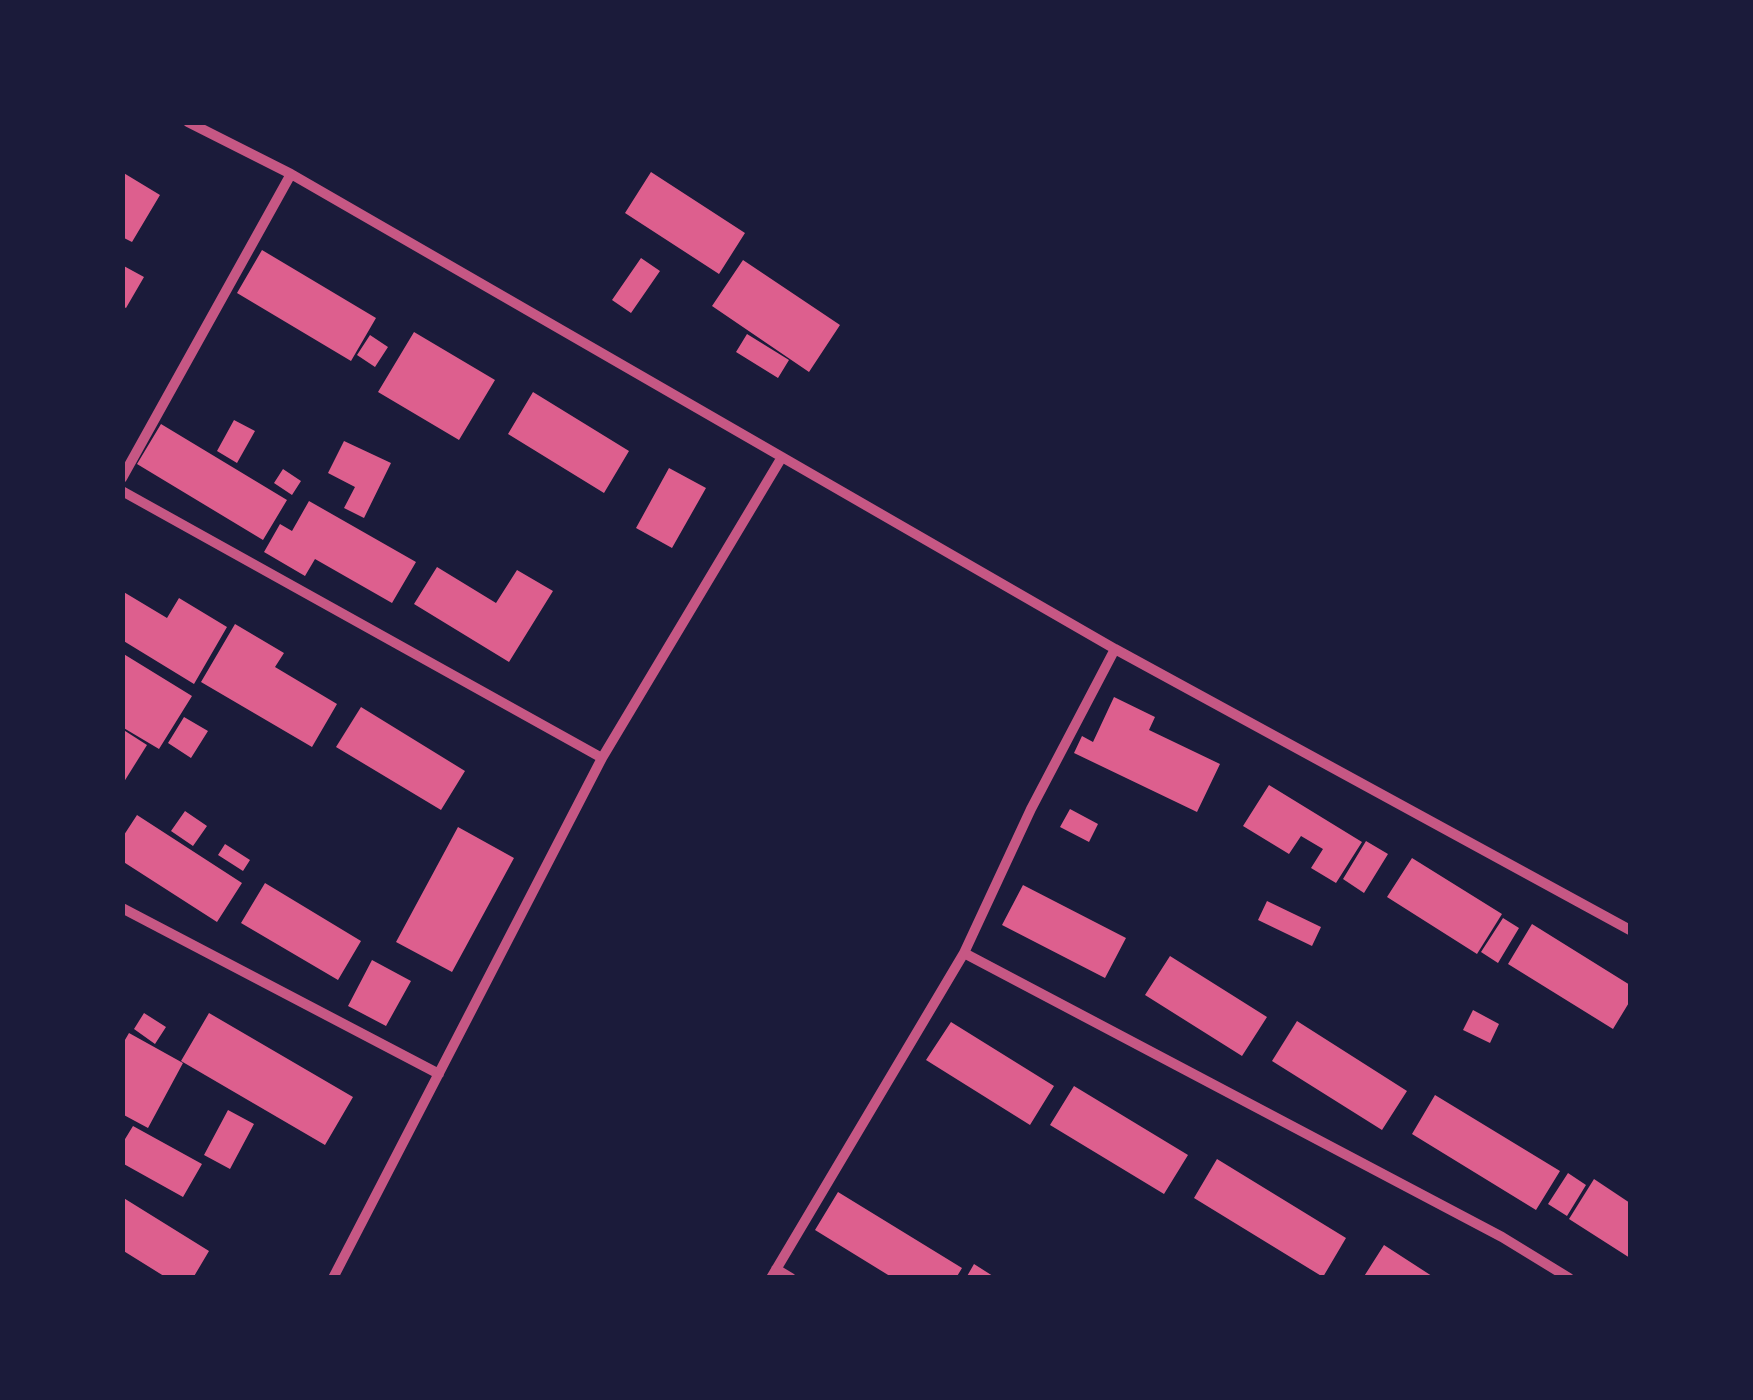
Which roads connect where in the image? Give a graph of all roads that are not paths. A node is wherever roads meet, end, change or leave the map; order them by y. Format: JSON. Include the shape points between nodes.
{"nodes":[{"id":1,"x":188,"y":122,"type":"edge"},
{"id":2,"x":291,"y":174,"type":"junction"},
{"id":3,"x":782,"y":457,"type":"junction"},
{"id":4,"x":122,"y":478,"type":"edge"},
{"id":5,"x":122,"y":491,"type":"edge"},
{"id":6,"x":1115,"y":649,"type":"junction"},
{"id":7,"x":602,"y":758,"type":"junction"},
{"id":8,"x":122,"y":908,"type":"edge"},
{"id":9,"x":1630,"y":930,"type":"edge"},
{"id":10,"x":964,"y":953,"type":"junction"},
{"id":11,"x":440,"y":1074,"type":"junction"},
{"id":12,"x":774,"y":1273,"type":"edge"},
{"id":13,"x":333,"y":1278,"type":"edge"},
{"id":14,"x":791,"y":1278,"type":"edge"},
{"id":15,"x":1569,"y":1278,"type":"edge"}],
"edges":[{"from":1,"to":2,"type":"street"},
{"from":2,"to":3,"type":"street"},
{"from":2,"to":4,"type":"street"},
{"from":3,"to":6,"type":"street"},
{"from":3,"to":7,"type":"street"},
{"from":5,"to":7,"type":"street"},
{"from":6,"to":9,"type":"street"},
{"from":6,"to":10,"type":"street"},
{"from":7,"to":11,"type":"street"},
{"from":8,"to":11,"type":"street"},
{"from":10,"to":12,"type":"street"},
{"from":10,"to":15,"type":"street"},
{"from":11,"to":13,"type":"street"},
{"from":12,"to":14,"type":"street"}]}
